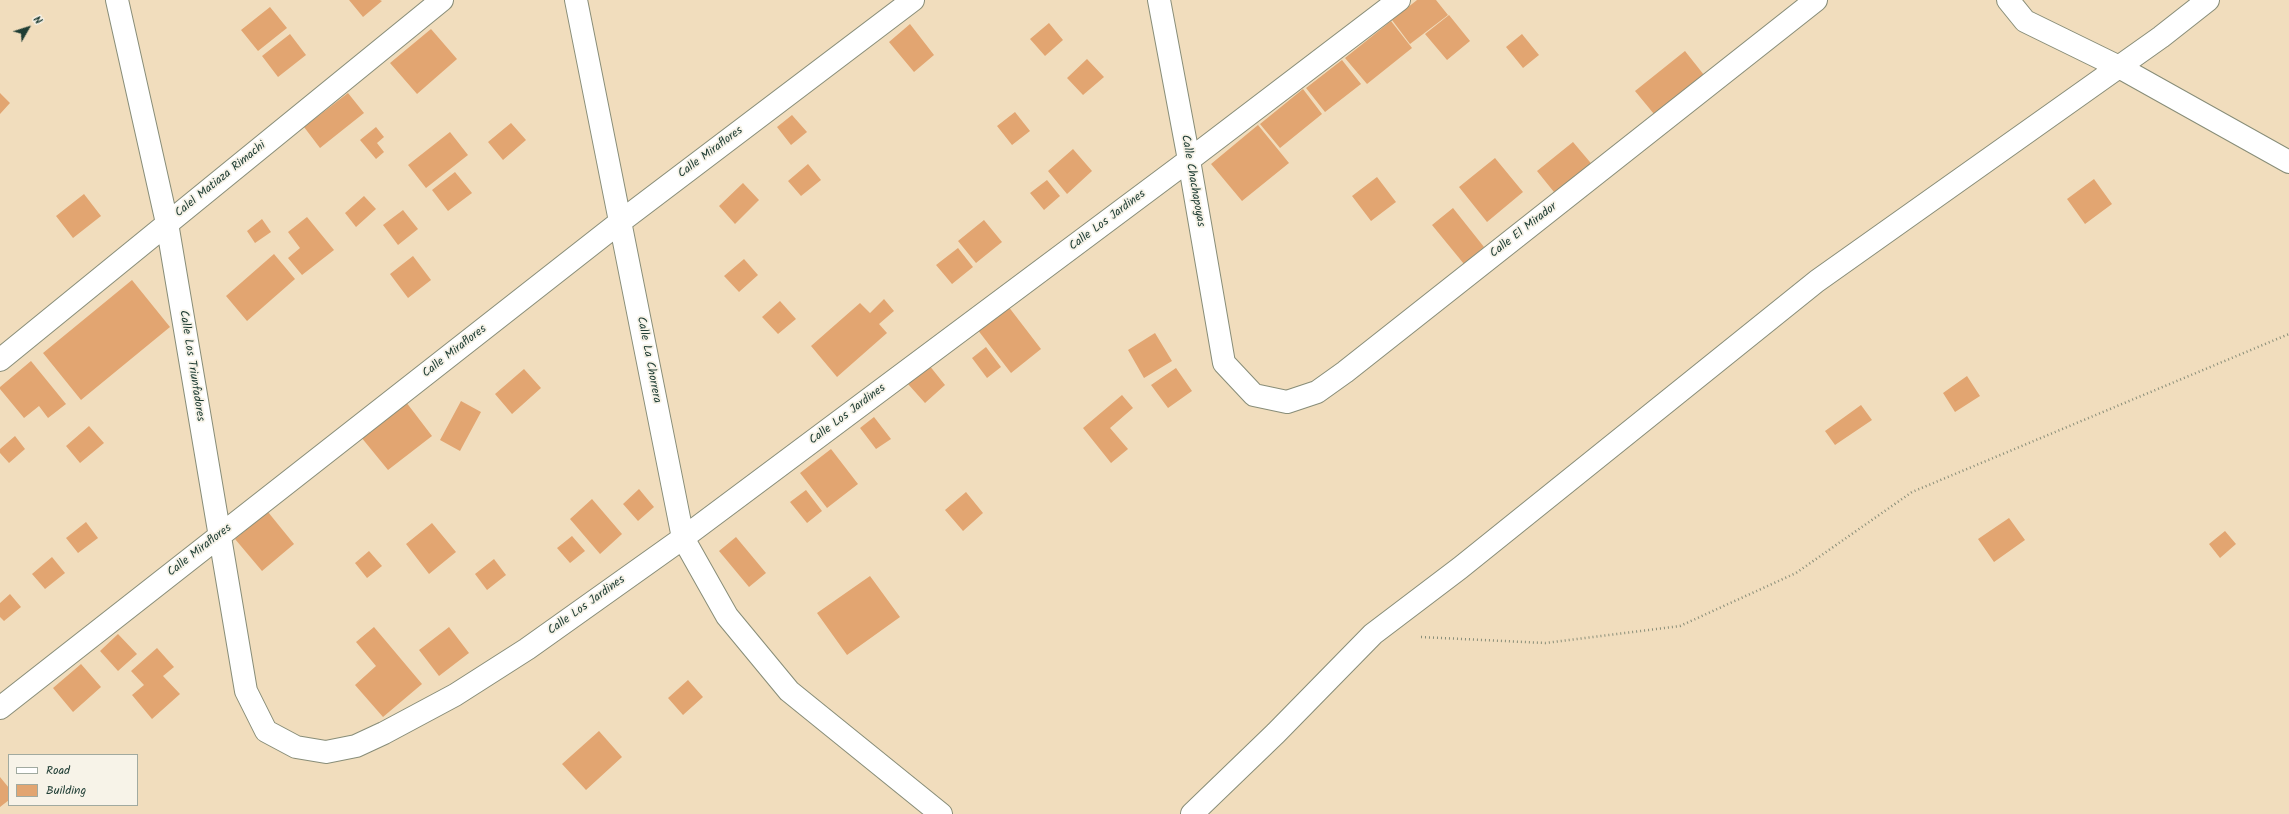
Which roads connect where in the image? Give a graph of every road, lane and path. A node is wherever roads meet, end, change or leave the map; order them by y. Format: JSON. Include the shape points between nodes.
{"nodes":[{"id":1,"x":117,"y":0,"type":"edge"},
{"id":2,"x":442,"y":0,"type":"edge"},
{"id":3,"x":576,"y":0,"type":"edge"},
{"id":4,"x":913,"y":0,"type":"edge"},
{"id":5,"x":1158,"y":0,"type":"edge"},
{"id":6,"x":1399,"y":0,"type":"edge"},
{"id":7,"x":1816,"y":0,"type":"edge"},
{"id":8,"x":2008,"y":0,"type":"edge"},
{"id":9,"x":2208,"y":0,"type":"edge"},
{"id":10,"x":2119,"y":67,"type":"junction"},
{"id":11,"x":1189,"y":160,"type":"junction"},
{"id":12,"x":2289,"y":162,"type":"edge"},
{"id":13,"x":620,"y":222,"type":"junction"},
{"id":14,"x":167,"y":223,"type":"junction"},
{"id":15,"x":2289,"y":334,"type":"edge"},
{"id":16,"x":0,"y":360,"type":"edge"},
{"id":17,"x":1224,"y":363,"type":"joint"},
{"id":18,"x":219,"y":536,"type":"junction"},
{"id":19,"x":683,"y":538,"type":"junction"},
{"id":20,"x":1420,"y":636,"type":"dead end"},
{"id":21,"x":0,"y":708,"type":"edge"},
{"id":22,"x":266,"y":731,"type":"joint"},
{"id":23,"x":941,"y":814,"type":"edge"},
{"id":24,"x":1192,"y":814,"type":"edge"}],
"edges":[{"from":1,"to":14,"type":"street","name":"Calle Los Triunfadores"},
{"from":2,"to":14,"type":"street","name":"Calel Matiaza Rimachi"},
{"from":3,"to":13,"type":"street","name":"Calle La Chorrera"},
{"from":4,"to":13,"type":"street","name":"Calle Miraflores"},
{"from":5,"to":11,"type":"street","name":"Calle Chachapoyas"},
{"from":6,"to":11,"type":"street","name":"Calle Los Jardines"},
{"from":7,"to":17,"type":"street","name":"Calle El Mirador","via":[[1317,392],[1287,402],[1254,396]]},
{"from":8,"to":10,"type":"street","via":[[2024,21]]},
{"from":9,"to":10,"type":"street"},
{"from":10,"to":12,"type":"street"},
{"from":10,"to":24,"type":"street","via":[[1817,282],[1460,568],[1373,634]]},
{"from":11,"to":17,"type":"street","name":"Calle Chachapoyas"},
{"from":11,"to":19,"type":"street","name":"Calle Los Jardines"},
{"from":13,"to":18,"type":"street","name":"Calle Miraflores"},
{"from":13,"to":19,"type":"street","name":"Calle La Chorrera"},
{"from":14,"to":16,"type":"street","name":"Calel Matiaza Rimachi"},
{"from":14,"to":18,"type":"street","name":"Calle Los Triunfadores"},
{"from":15,"to":20,"type":"path","via":[[1912,492],[1796,573],[1680,626],[1545,643]]},
{"from":18,"to":21,"type":"street","name":"Calle Miraflores"},
{"from":18,"to":22,"type":"street","name":"Calle Los Triunfadores","via":[[246,691]]},
{"from":19,"to":22,"type":"street","name":"Calle Los Jardines","via":[[527,649],[455,695],[384,734],[356,746],[326,752],[296,748]]},
{"from":19,"to":23,"type":"street","name":"Calle La Chorrera","via":[[727,616],[789,690]]}]}
